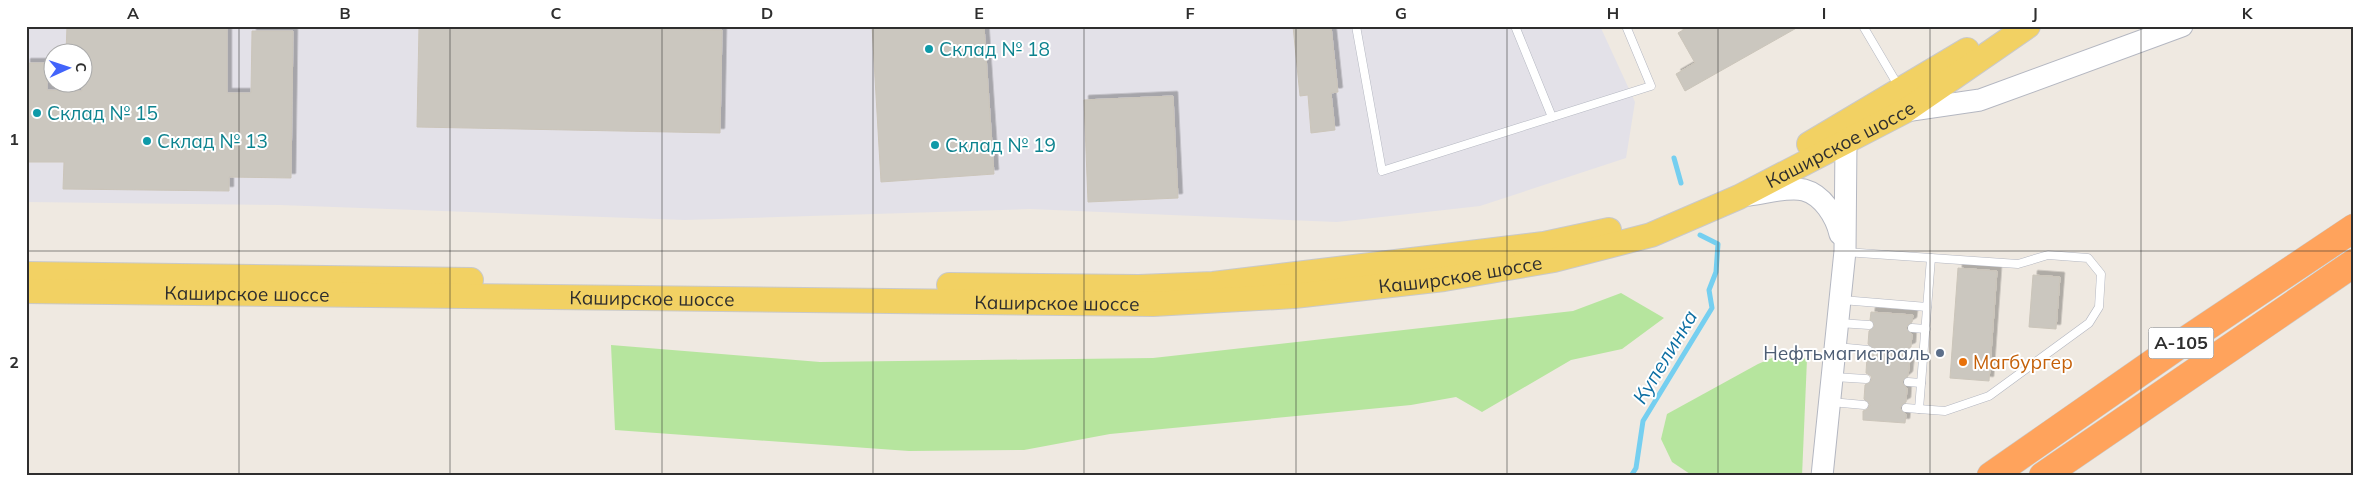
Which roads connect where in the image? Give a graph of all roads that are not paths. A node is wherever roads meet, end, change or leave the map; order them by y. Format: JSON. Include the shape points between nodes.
{"nodes":[{"id":1,"x":1356,"y":26,"type":"edge"},
{"id":2,"x":1516,"y":26,"type":"edge"},
{"id":3,"x":1626,"y":26,"type":"edge"},
{"id":4,"x":2002,"y":26,"type":"edge"},
{"id":5,"x":2028,"y":26,"type":"edge"},
{"id":6,"x":2182,"y":26,"type":"edge"},
{"id":7,"x":1866,"y":27,"type":"edge"},
{"id":8,"x":1903,"y":101,"type":"junction"},
{"id":9,"x":1552,"y":118,"type":"junction"},
{"id":10,"x":1846,"y":142,"type":"junction"},
{"id":11,"x":1739,"y":197,"type":"junction"},
{"id":12,"x":2354,"y":228,"type":"edge"},
{"id":13,"x":1844,"y":252,"type":"junction"},
{"id":14,"x":1931,"y":258,"type":"junction"},
{"id":15,"x":2354,"y":264,"type":"edge"},
{"id":16,"x":26,"y":274,"type":"edge"},
{"id":17,"x":26,"y":291,"type":"edge"},
{"id":18,"x":1840,"y":300,"type":"junction"},
{"id":19,"x":1927,"y":307,"type":"junction"},
{"id":20,"x":1837,"y":323,"type":"junction"},
{"id":21,"x":1870,"y":325,"type":"dead end"},
{"id":22,"x":1912,"y":328,"type":"dead end"},
{"id":23,"x":1926,"y":329,"type":"junction"},
{"id":24,"x":1835,"y":347,"type":"junction"},
{"id":25,"x":1868,"y":350,"type":"dead end"},
{"id":26,"x":1910,"y":353,"type":"dead end"},
{"id":27,"x":1924,"y":354,"type":"junction"},
{"id":28,"x":1832,"y":377,"type":"junction"},
{"id":29,"x":1866,"y":379,"type":"dead end"},
{"id":30,"x":1908,"y":382,"type":"dead end"},
{"id":31,"x":1922,"y":383,"type":"junction"},
{"id":32,"x":1829,"y":402,"type":"junction"},
{"id":33,"x":1864,"y":405,"type":"dead end"},
{"id":34,"x":1906,"y":408,"type":"dead end"},
{"id":35,"x":1920,"y":409,"type":"junction"},
{"id":36,"x":1822,"y":476,"type":"edge"},
{"id":37,"x":1990,"y":476,"type":"edge"},
{"id":38,"x":2043,"y":476,"type":"edge"}],
"edges":[{"from":1,"to":9,"type":"lane","via":[[1382,171]]},
{"from":2,"to":9,"type":"lane"},
{"from":3,"to":9,"type":"lane","via":[[1651,86]]},
{"from":4,"to":8,"type":"main road","name":"Каширское шоссе"},
{"from":5,"to":8,"type":"main road","name":"Каширское шоссе"},
{"from":6,"to":8,"type":"main road","via":[[1980,100]]},
{"from":7,"to":8,"type":"lane"},
{"from":8,"to":10,"type":"main road","name":"Каширское шоссе"},
{"from":8,"to":16,"type":"main road","name":"Каширское шоссе","via":[[1678,208],[1594,235],[1544,244],[1213,284],[1139,287]]},
{"from":10,"to":11,"type":"main road","name":"Каширское шоссе"},
{"from":10,"to":13,"type":"main road"},
{"from":11,"to":13,"type":"main road","via":[[1778,190],[1804,190],[1818,198],[1830,211],[1839,228]]},
{"from":11,"to":17,"type":"main road","name":"Каширское шоссе","via":[[1650,235],[1554,260],[1444,279],[1294,296],[1152,304]]},
{"from":12,"to":37,"type":"highway","number":"А-105"},
{"from":13,"to":14,"type":"lane"},
{"from":13,"to":18,"type":"main road"},
{"from":14,"to":19,"type":"lane"},
{"from":14,"to":35,"type":"lane","via":[[2018,264],[2048,255],[2088,258],[2101,274],[2099,307],[2089,324],[1988,396],[1945,411]]},
{"from":15,"to":38,"type":"highway","number":"А-105"},
{"from":18,"to":19,"type":"lane"},
{"from":18,"to":20,"type":"main road"},
{"from":19,"to":23,"type":"lane"},
{"from":20,"to":21,"type":"lane"},
{"from":20,"to":24,"type":"main road"},
{"from":22,"to":23,"type":"lane"},
{"from":23,"to":27,"type":"lane"},
{"from":24,"to":25,"type":"lane"},
{"from":24,"to":28,"type":"main road"},
{"from":26,"to":27,"type":"lane"},
{"from":27,"to":31,"type":"lane"},
{"from":28,"to":29,"type":"lane"},
{"from":28,"to":32,"type":"main road"},
{"from":30,"to":31,"type":"lane"},
{"from":31,"to":35,"type":"lane"},
{"from":32,"to":33,"type":"lane"},
{"from":32,"to":36,"type":"main road"},
{"from":34,"to":35,"type":"lane"}]}
